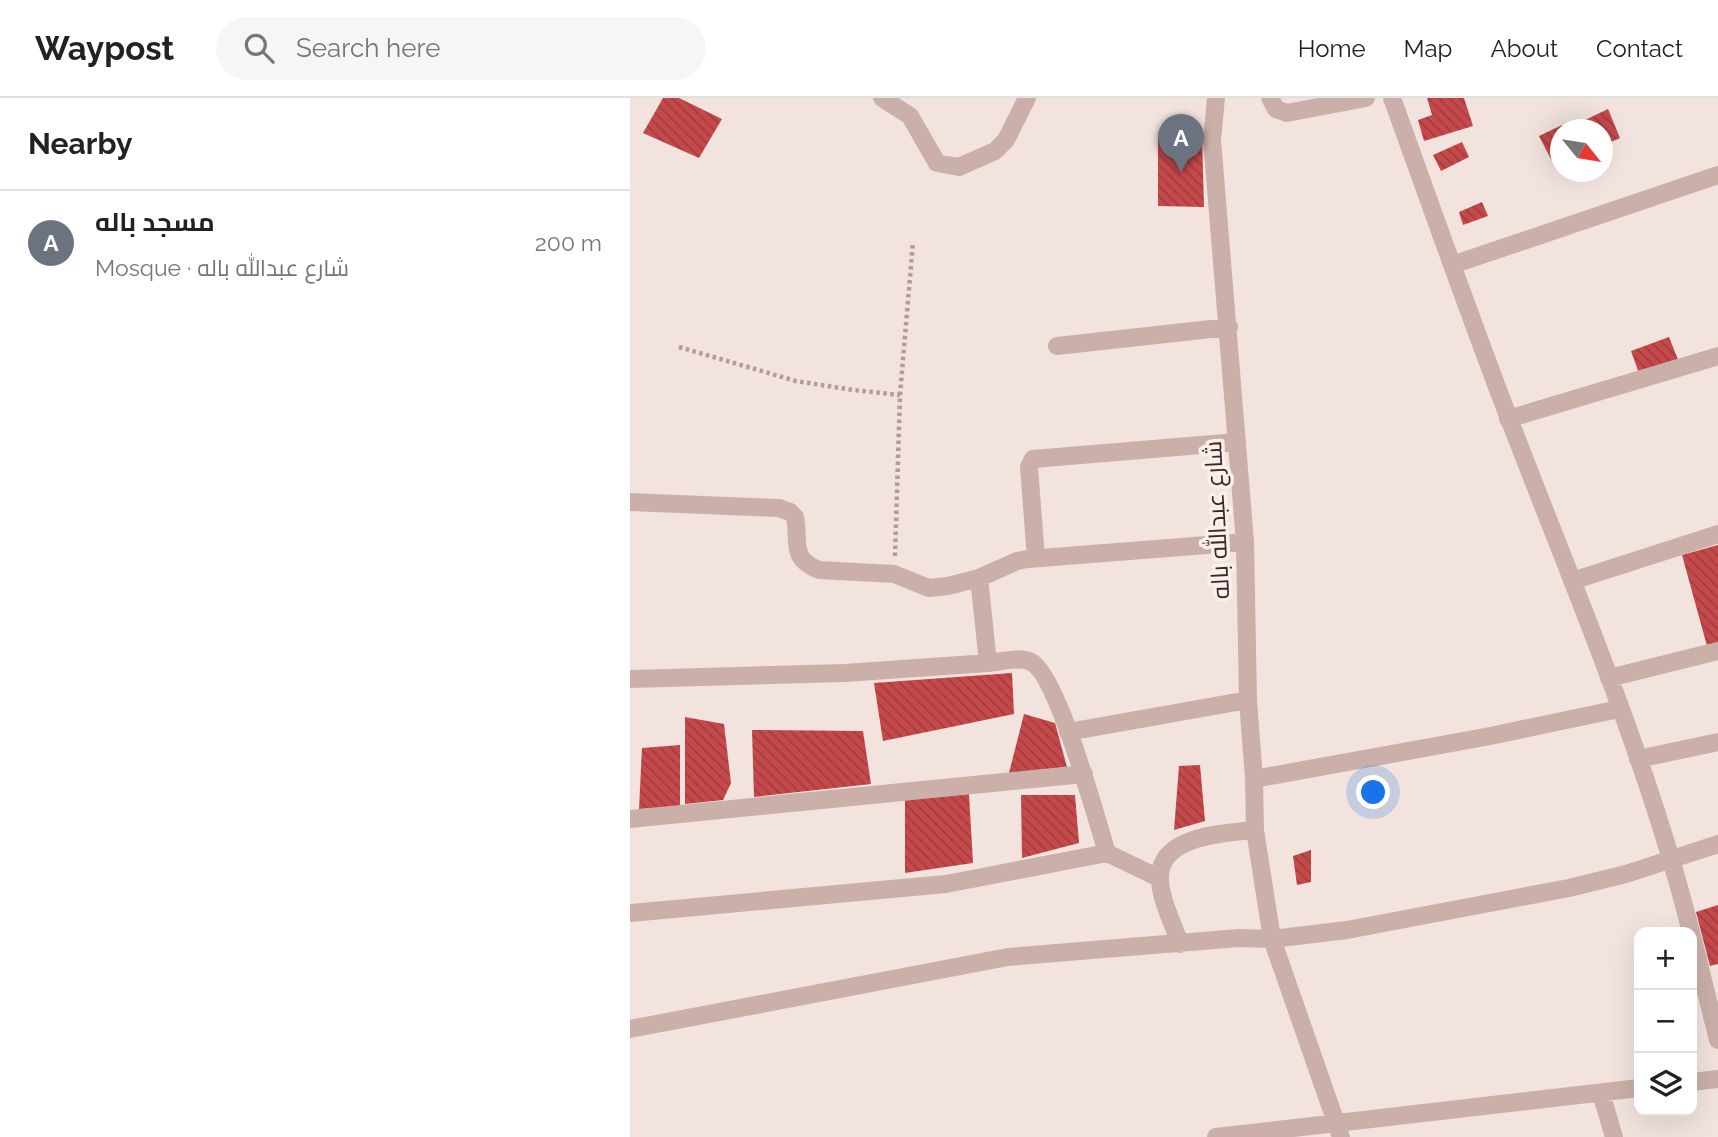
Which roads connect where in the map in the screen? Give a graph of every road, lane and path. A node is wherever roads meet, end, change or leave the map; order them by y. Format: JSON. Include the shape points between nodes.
{"nodes":[{"id":1,"x":882,"y":98,"type":"edge"},
{"id":2,"x":1027,"y":98,"type":"edge"},
{"id":3,"x":1216,"y":98,"type":"edge"},
{"id":4,"x":1270,"y":98,"type":"edge"},
{"id":5,"x":1366,"y":98,"type":"edge"},
{"id":6,"x":1392,"y":98,"type":"edge"},
{"id":7,"x":1718,"y":175,"type":"edge"},
{"id":8,"x":913,"y":242,"type":"dead end"},
{"id":9,"x":1452,"y":265,"type":"junction"},
{"id":10,"x":1229,"y":327,"type":"junction"},
{"id":11,"x":1056,"y":346,"type":"dead end"},
{"id":12,"x":679,"y":347,"type":"dead end"},
{"id":13,"x":1718,"y":356,"type":"edge"},
{"id":14,"x":901,"y":395,"type":"junction"},
{"id":15,"x":1508,"y":419,"type":"junction"},
{"id":16,"x":1237,"y":442,"type":"junction"},
{"id":17,"x":630,"y":502,"type":"edge"},
{"id":18,"x":1718,"y":534,"type":"edge"},
{"id":19,"x":1245,"y":542,"type":"junction"},
{"id":20,"x":1035,"y":558,"type":"junction"},
{"id":21,"x":894,"y":574,"type":"junction"},
{"id":22,"x":979,"y":578,"type":"junction"},
{"id":23,"x":1572,"y":581,"type":"junction"},
{"id":24,"x":1718,"y":651,"type":"edge"},
{"id":25,"x":988,"y":663,"type":"junction"},
{"id":26,"x":1609,"y":678,"type":"junction"},
{"id":27,"x":630,"y":679,"type":"edge"},
{"id":28,"x":1248,"y":700,"type":"junction"},
{"id":29,"x":1619,"y":709,"type":"junction"},
{"id":30,"x":1068,"y":732,"type":"junction"},
{"id":31,"x":1718,"y":742,"type":"edge"},
{"id":32,"x":1638,"y":759,"type":"junction"},
{"id":33,"x":1084,"y":774,"type":"junction"},
{"id":34,"x":1254,"y":779,"type":"junction"},
{"id":35,"x":630,"y":819,"type":"edge"},
{"id":36,"x":1255,"y":830,"type":"junction"},
{"id":37,"x":1718,"y":844,"type":"edge"},
{"id":38,"x":1107,"y":853,"type":"junction"},
{"id":39,"x":1672,"y":858,"type":"junction"},
{"id":40,"x":1159,"y":878,"type":"junction"},
{"id":41,"x":630,"y":914,"type":"edge"},
{"id":42,"x":1689,"y":927,"type":"edge"},
{"id":43,"x":1272,"y":939,"type":"junction"},
{"id":44,"x":1180,"y":944,"type":"junction"},
{"id":45,"x":1697,"y":947,"type":"edge"},
{"id":46,"x":1710,"y":974,"type":"edge"},
{"id":47,"x":630,"y":1029,"type":"edge"},
{"id":48,"x":1718,"y":1040,"type":"edge"},
{"id":49,"x":1718,"y":1079,"type":"edge"},
{"id":50,"x":1697,"y":1081,"type":"edge"},
{"id":51,"x":1634,"y":1089,"type":"edge"},
{"id":52,"x":1601,"y":1093,"type":"junction"},
{"id":53,"x":1339,"y":1130,"type":"edge"},
{"id":54,"x":1216,"y":1137,"type":"edge"},
{"id":55,"x":1614,"y":1137,"type":"edge"}],
"edges":[{"from":1,"to":2,"type":"street","via":[[910,116],[937,163],[959,167],[995,151],[1006,140]]},
{"from":3,"to":10,"type":"street","name":"شارع عبدالله باله","via":[[1212,139]]},
{"from":4,"to":5,"type":"street","via":[[1276,109],[1287,113]]},
{"from":6,"to":9,"type":"street"},
{"from":7,"to":9,"type":"street"},
{"from":8,"to":14,"type":"path"},
{"from":9,"to":15,"type":"street"},
{"from":10,"to":11,"type":"street"},
{"from":10,"to":16,"type":"street","name":"شارع عبدالله باله"},
{"from":12,"to":14,"type":"path","via":[[796,381]]},
{"from":13,"to":15,"type":"street"},
{"from":14,"to":21,"type":"path"},
{"from":15,"to":23,"type":"street"},
{"from":16,"to":19,"type":"street","name":"شارع عبدالله باله"},
{"from":16,"to":20,"type":"street","via":[[1033,459],[1029,467]]},
{"from":17,"to":21,"type":"street","via":[[779,508],[795,517],[797,552],[808,565],[819,570]]},
{"from":18,"to":23,"type":"street"},
{"from":19,"to":20,"type":"street"},
{"from":19,"to":28,"type":"street","name":"شارع عبدالله باله"},
{"from":20,"to":22,"type":"street"},
{"from":21,"to":22,"type":"street","via":[[929,588]]},
{"from":22,"to":25,"type":"street"},
{"from":23,"to":26,"type":"street"},
{"from":24,"to":26,"type":"street"},
{"from":25,"to":27,"type":"street","via":[[845,673]]},
{"from":25,"to":30,"type":"street","via":[[1026,660],[1039,668]]},
{"from":26,"to":29,"type":"street"},
{"from":28,"to":30,"type":"street"},
{"from":28,"to":34,"type":"street","name":"شارع عبدالله باله"},
{"from":29,"to":32,"type":"street"},
{"from":29,"to":34,"type":"street"},
{"from":30,"to":33,"type":"street"},
{"from":31,"to":32,"type":"street"},
{"from":32,"to":39,"type":"street"},
{"from":33,"to":35,"type":"street"},
{"from":33,"to":38,"type":"street"},
{"from":34,"to":36,"type":"street","name":"شارع عبدالله باله"},
{"from":36,"to":40,"type":"street","via":[[1190,840],[1167,856]]},
{"from":36,"to":43,"type":"street","name":"شارع عبدالله باله"},
{"from":37,"to":39,"type":"street"},
{"from":38,"to":40,"type":"street"},
{"from":38,"to":41,"type":"street","via":[[946,884]]},
{"from":39,"to":42,"type":"street"},
{"from":39,"to":43,"type":"street","via":[[1569,888],[1347,930]]},
{"from":40,"to":44,"type":"street"},
{"from":43,"to":44,"type":"street"},
{"from":43,"to":53,"type":"street","name":"شارع عبدالله باله"},
{"from":44,"to":47,"type":"street","via":[[1008,957]]},
{"from":45,"to":46,"type":"street"},
{"from":46,"to":48,"type":"street"},
{"from":49,"to":50,"type":"street"},
{"from":51,"to":52,"type":"street"},
{"from":52,"to":53,"type":"street"},
{"from":52,"to":55,"type":"street"},
{"from":53,"to":54,"type":"street"}]}
